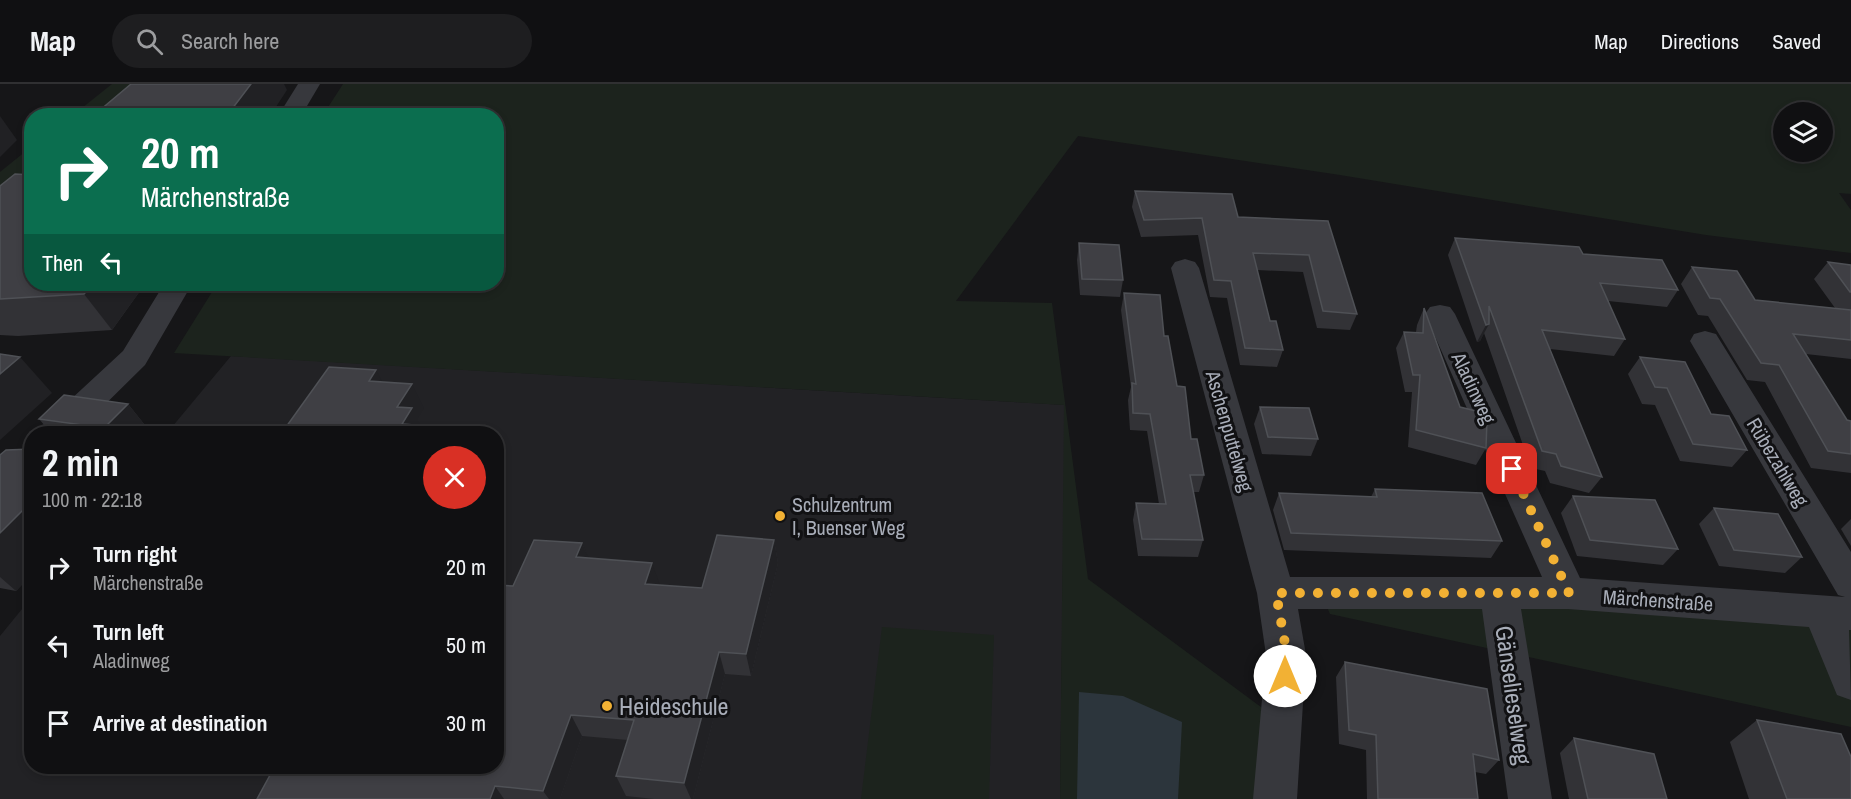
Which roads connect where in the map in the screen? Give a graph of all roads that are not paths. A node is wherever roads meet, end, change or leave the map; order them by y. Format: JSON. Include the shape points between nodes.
{"nodes":[{"id":1,"x":309,"y":84,"type":"edge"},
{"id":2,"x":294,"y":108,"type":"edge"},
{"id":3,"x":1185,"y":268,"type":"dead end"},
{"id":4,"x":174,"y":291,"type":"edge"},
{"id":5,"x":1440,"y":314,"type":"dead end"},
{"id":6,"x":1705,"y":341,"type":"dead end"},
{"id":7,"x":62,"y":426,"type":"edge"},
{"id":8,"x":1851,"y":584,"type":"edge"},
{"id":9,"x":1499,"y":592,"type":"junction"},
{"id":10,"x":1276,"y":593,"type":"junction"},
{"id":11,"x":1569,"y":593,"type":"junction"},
{"id":12,"x":1837,"y":612,"type":"edge"},
{"id":13,"x":1851,"y":682,"type":"edge"},
{"id":14,"x":1275,"y":799,"type":"edge"},
{"id":15,"x":1530,"y":799,"type":"edge"}],
"edges":[{"from":1,"to":2,"type":"street"},
{"from":3,"to":10,"type":"street","name":"Aschenputtelweg"},
{"from":4,"to":7,"type":"street","via":[[134,358]]},
{"from":5,"to":11,"type":"street","name":"Aladinweg"},
{"from":6,"to":8,"type":"street","name":"Rübezahlweg"},
{"from":9,"to":10,"type":"street","name":"Märchenstraße"},
{"from":9,"to":11,"type":"street","name":"Märchenstraße"},
{"from":9,"to":15,"type":"street","name":"Gänselieselweg"},
{"from":10,"to":14,"type":"street","via":[[1287,655]]},
{"from":11,"to":12,"type":"street","name":"Märchenstraße"},
{"from":12,"to":13,"type":"street"}]}
